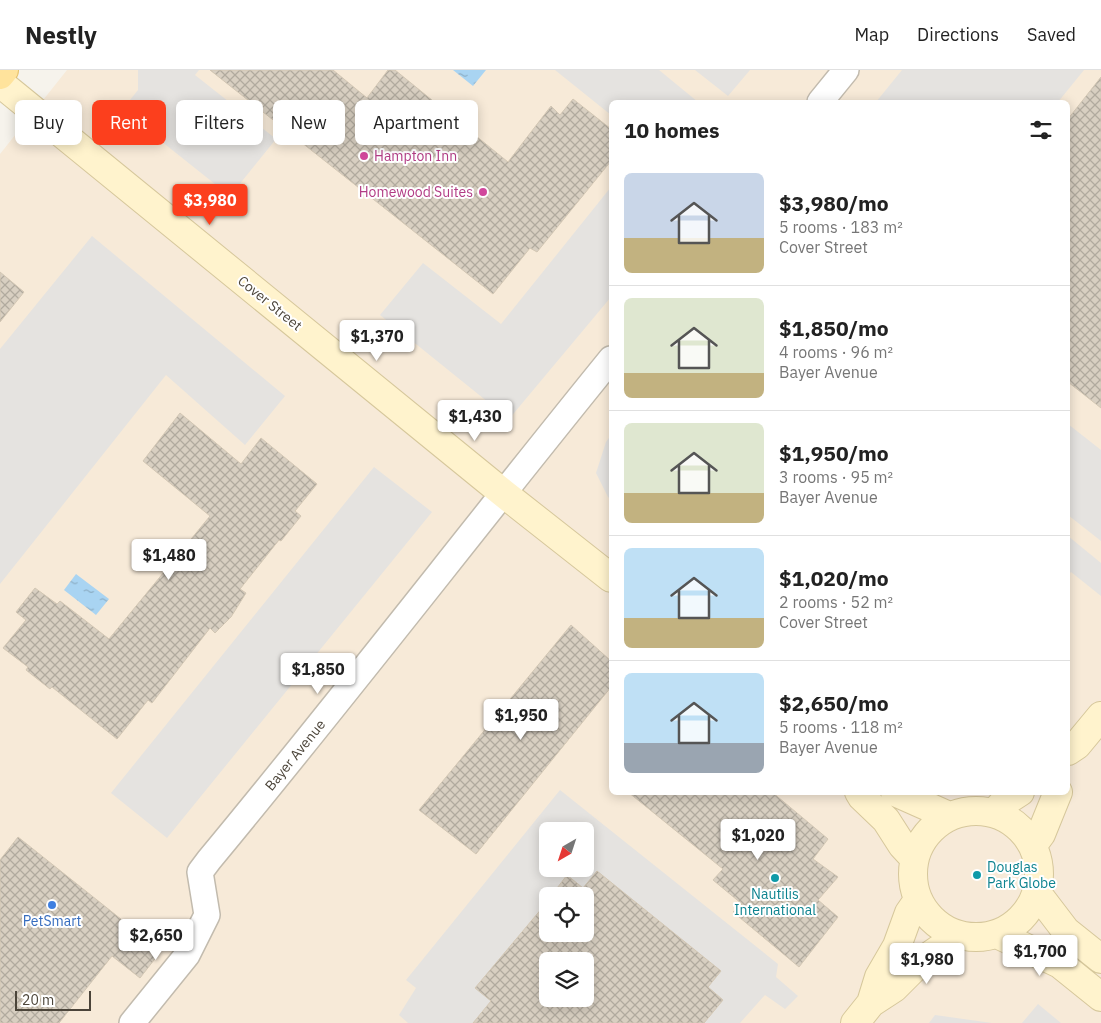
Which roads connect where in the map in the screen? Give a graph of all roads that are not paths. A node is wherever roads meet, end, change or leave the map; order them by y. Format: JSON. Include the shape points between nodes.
{"nodes":[{"id":1,"x":4,"y":70,"type":"edge"},
{"id":2,"x":846,"y":70,"type":"edge"},
{"id":3,"x":0,"y":75,"type":"edge"},
{"id":4,"x":0,"y":83,"type":"edge"},
{"id":5,"x":822,"y":100,"type":"edge"},
{"id":6,"x":609,"y":361,"type":"edge"},
{"id":7,"x":502,"y":493,"type":"junction"},
{"id":8,"x":609,"y":576,"type":"edge"},
{"id":9,"x":1101,"y":716,"type":"edge"},
{"id":10,"x":1072,"y":748,"type":"edge"},
{"id":11,"x":1070,"y":760,"type":"edge"},
{"id":12,"x":861,"y":795,"type":"edge"},
{"id":13,"x":902,"y":795,"type":"edge"},
{"id":14,"x":1016,"y":795,"type":"edge"},
{"id":15,"x":1057,"y":795,"type":"edge"},
{"id":16,"x":995,"y":812,"type":"junction"},
{"id":17,"x":949,"y":816,"type":"junction"},
{"id":18,"x":1033,"y":845,"type":"junction"},
{"id":19,"x":914,"y":858,"type":"junction"},
{"id":20,"x":1037,"y":893,"type":"junction"},
{"id":21,"x":918,"y":900,"type":"junction"},
{"id":22,"x":956,"y":934,"type":"junction"},
{"id":23,"x":997,"y":934,"type":"junction"},
{"id":24,"x":1101,"y":959,"type":"edge"},
{"id":25,"x":1101,"y":997,"type":"edge"},
{"id":26,"x":863,"y":1013,"type":"edge"},
{"id":27,"x":132,"y":1023,"type":"edge"}],
"edges":[{"from":1,"to":3,"type":"main road"},
{"from":2,"to":5,"type":"street"},
{"from":4,"to":7,"type":"street","name":"Cover Street"},
{"from":6,"to":7,"type":"street","name":"Bayer Avenue"},
{"from":7,"to":8,"type":"street","name":"Cover Street"},
{"from":7,"to":27,"type":"street","name":"Bayer Avenue","via":[[318,728],[200,872],[207,915],[187,955]]},
{"from":9,"to":10,"type":"street"},
{"from":10,"to":11,"type":"street"},
{"from":12,"to":19,"type":"street","via":[[886,820],[902,846]]},
{"from":13,"to":17,"type":"street"},
{"from":14,"to":16,"type":"street"},
{"from":15,"to":18,"type":"street"},
{"from":16,"to":17,"type":"street","via":[[972,810]]},
{"from":16,"to":18,"type":"street","via":[[1023,831]]},
{"from":17,"to":19,"type":"street","via":[[933,826],[921,841]]},
{"from":18,"to":20,"type":"street","via":[[1040,877]]},
{"from":19,"to":21,"type":"street","via":[[913,880]]},
{"from":20,"to":23,"type":"street","via":[[1028,911],[1014,925]]},
{"from":20,"to":24,"type":"street","via":[[1066,931]]},
{"from":21,"to":22,"type":"street","via":[[927,915]]},
{"from":21,"to":26,"type":"street"},
{"from":22,"to":23,"type":"street","via":[[969,937]]},
{"from":22,"to":26,"type":"street"},
{"from":23,"to":25,"type":"street","via":[[1060,964]]}]}
